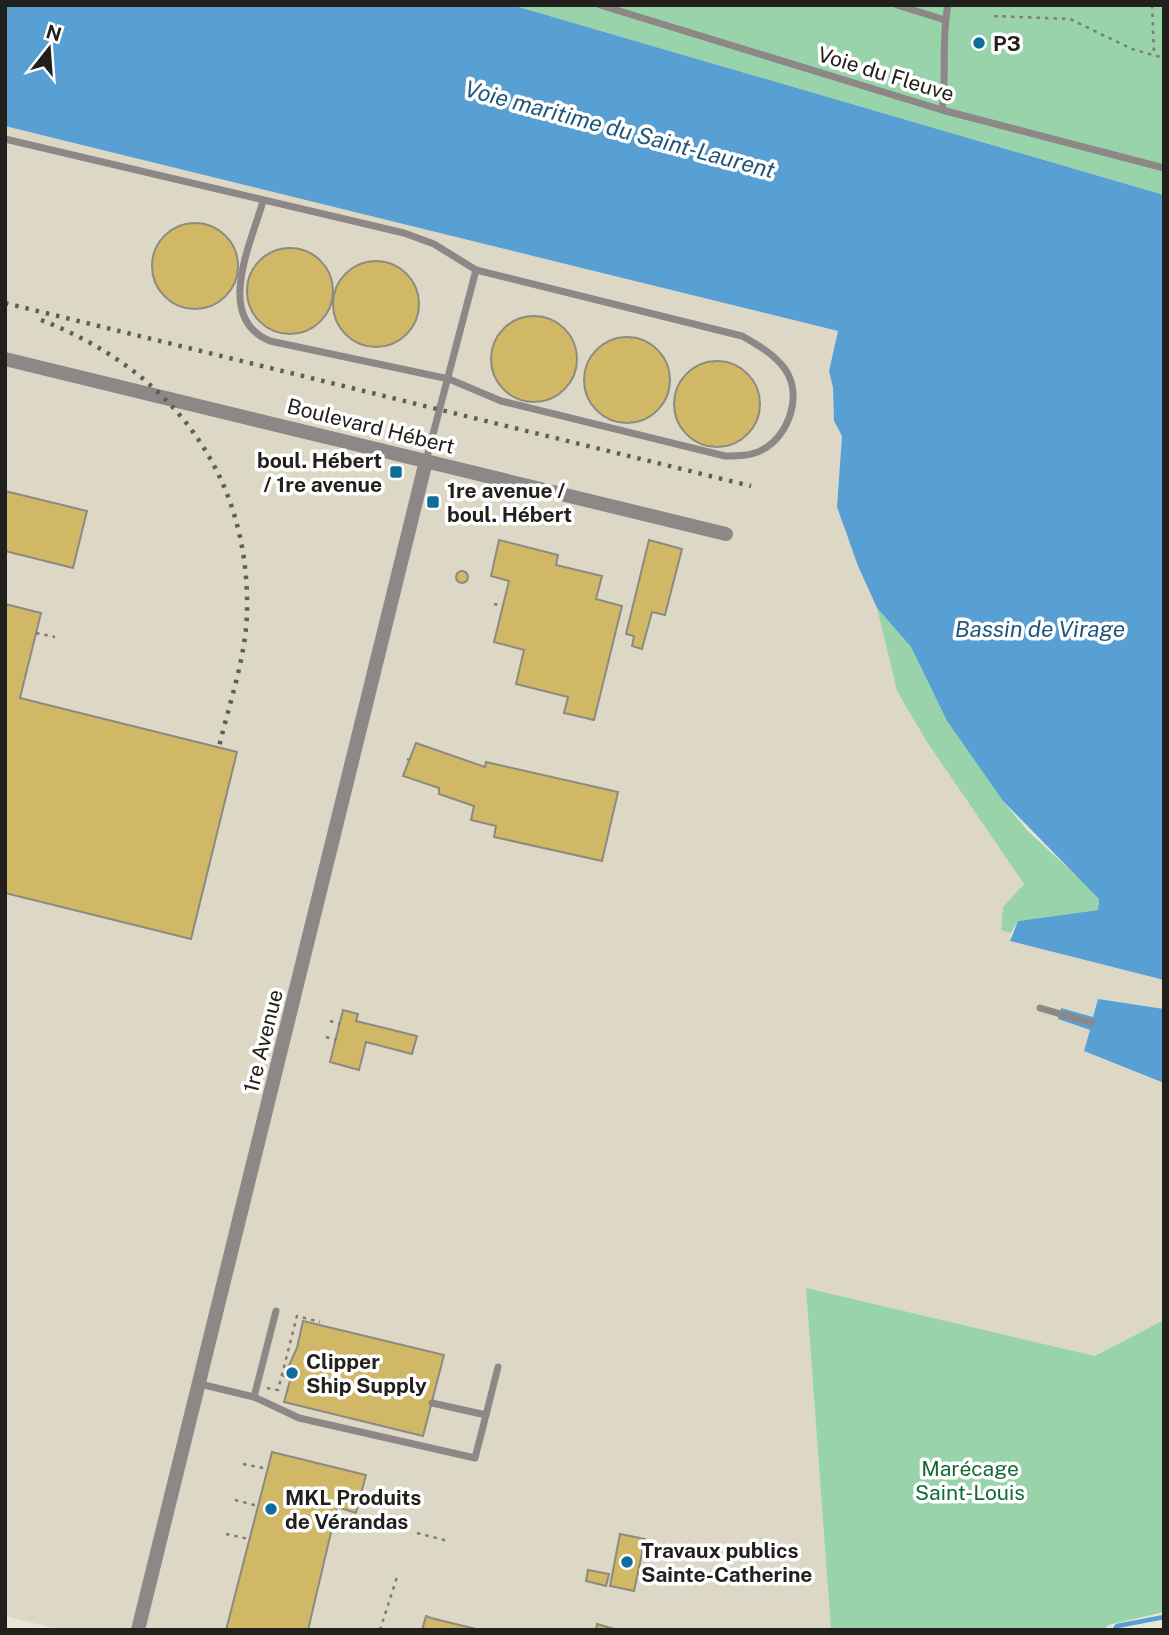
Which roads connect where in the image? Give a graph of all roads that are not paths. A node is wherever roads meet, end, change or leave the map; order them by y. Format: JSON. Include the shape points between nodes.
{"nodes":[{"id":1,"x":600,"y":5,"type":"edge"},
{"id":2,"x":897,"y":5,"type":"edge"},
{"id":3,"x":948,"y":5,"type":"edge"},
{"id":4,"x":945,"y":20,"type":"junction"},
{"id":5,"x":942,"y":110,"type":"junction"},
{"id":6,"x":5,"y":139,"type":"edge"},
{"id":7,"x":1164,"y":168,"type":"edge"},
{"id":8,"x":263,"y":201,"type":"junction"},
{"id":9,"x":476,"y":270,"type":"junction"},
{"id":10,"x":5,"y":359,"type":"edge"},
{"id":11,"x":449,"y":379,"type":"junction"},
{"id":12,"x":426,"y":461,"type":"junction"},
{"id":13,"x":726,"y":534,"type":"dead end"},
{"id":14,"x":1040,"y":1008,"type":"dead end"},
{"id":15,"x":1092,"y":1023,"type":"dead end"},
{"id":16,"x":276,"y":1311,"type":"dead end"},
{"id":17,"x":498,"y":1367,"type":"dead end"},
{"id":18,"x":200,"y":1384,"type":"junction"},
{"id":19,"x":254,"y":1397,"type":"junction"},
{"id":20,"x":432,"y":1403,"type":"dead end"},
{"id":21,"x":485,"y":1415,"type":"junction"},
{"id":22,"x":138,"y":1630,"type":"edge"}],
"edges":[{"from":1,"to":5,"type":"lane","name":"Voie du Fleuve"},
{"from":2,"to":4,"type":"lane"},
{"from":3,"to":4,"type":"lane"},
{"from":4,"to":5,"type":"lane"},
{"from":5,"to":7,"type":"lane","name":"Voie du Fleuve"},
{"from":6,"to":8,"type":"lane"},
{"from":8,"to":9,"type":"lane","via":[[404,233],[434,244]]},
{"from":8,"to":11,"type":"lane","via":[[240,283],[240,309],[254,334]]},
{"from":9,"to":11,"type":"lane"},
{"from":9,"to":11,"type":"lane","via":[[742,336],[769,352],[787,371],[792,409],[777,439],[762,450],[725,456],[501,401]]},
{"from":10,"to":12,"type":"street","name":"Boulevard Hébert"},
{"from":11,"to":12,"type":"lane"},
{"from":12,"to":13,"type":"street","name":"Boulevard Hébert"},
{"from":12,"to":18,"type":"street","name":"1re Avenue"},
{"from":14,"to":15,"type":"lane"},
{"from":16,"to":19,"type":"lane"},
{"from":17,"to":21,"type":"lane"},
{"from":18,"to":19,"type":"lane"},
{"from":18,"to":22,"type":"street","name":"1re Avenue"},
{"from":19,"to":21,"type":"lane","via":[[299,1418],[475,1458]]},
{"from":20,"to":21,"type":"lane"}]}
